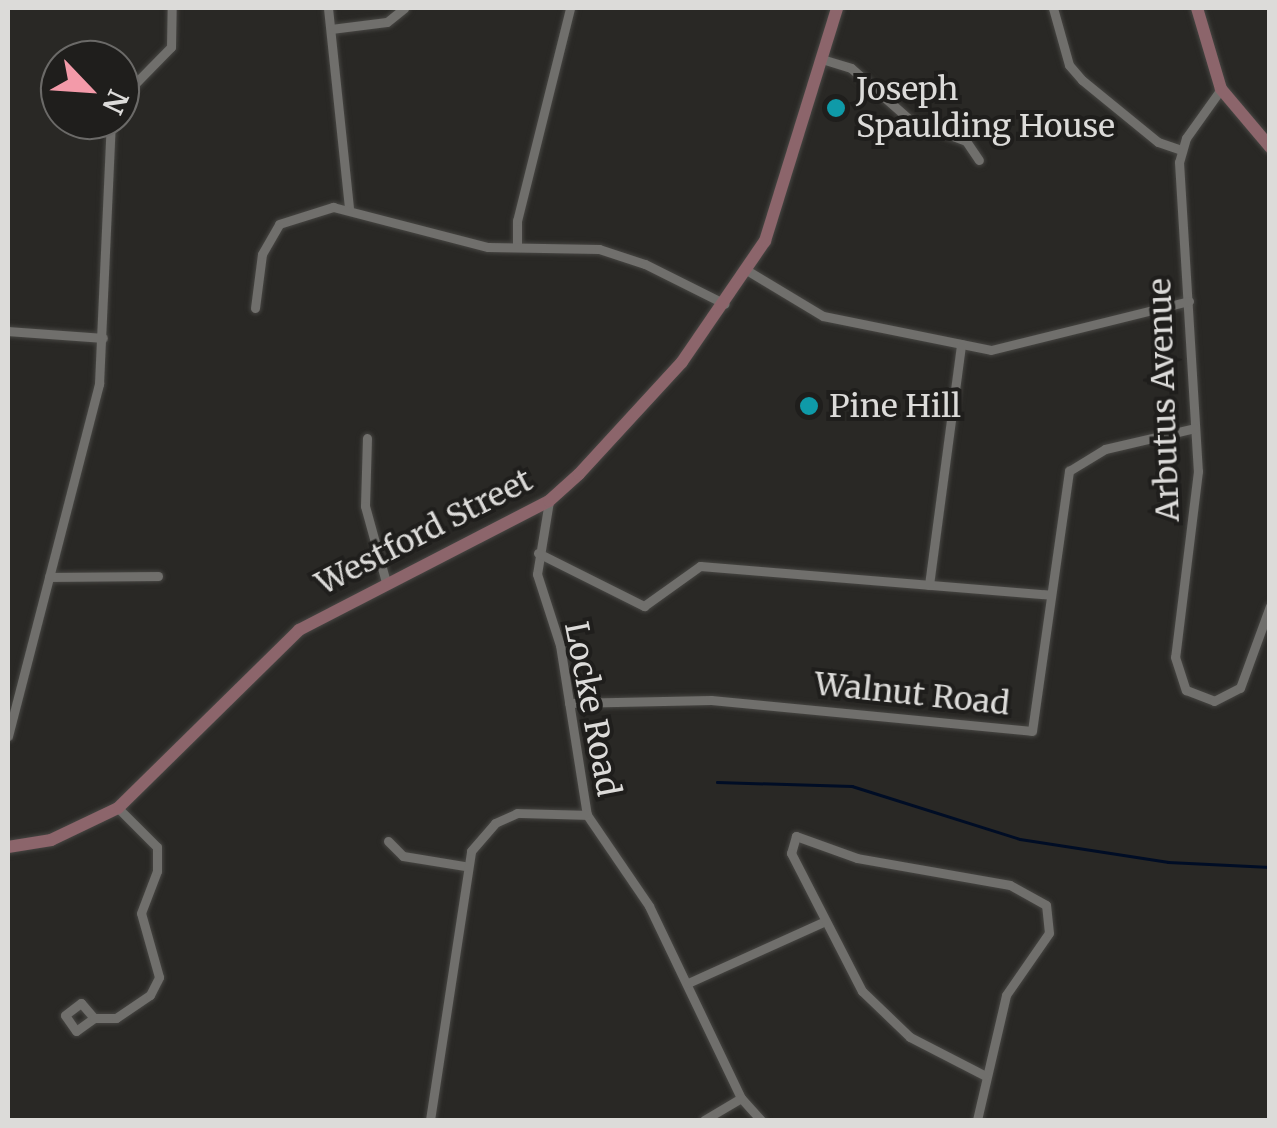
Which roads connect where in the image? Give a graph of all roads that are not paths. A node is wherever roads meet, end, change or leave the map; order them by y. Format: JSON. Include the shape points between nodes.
{"nodes":[{"id":1,"x":172,"y":8,"type":"edge"},
{"id":2,"x":328,"y":8,"type":"edge"},
{"id":3,"x":404,"y":8,"type":"edge"},
{"id":4,"x":570,"y":8,"type":"edge"},
{"id":5,"x":837,"y":8,"type":"edge"},
{"id":6,"x":1053,"y":8,"type":"edge"},
{"id":7,"x":1197,"y":8,"type":"edge"},
{"id":8,"x":331,"y":30,"type":"junction"},
{"id":9,"x":824,"y":60,"type":"junction"},
{"id":10,"x":140,"y":79,"type":"edge"},
{"id":11,"x":1221,"y":88,"type":"junction"},
{"id":12,"x":110,"y":140,"type":"edge"},
{"id":13,"x":1270,"y":147,"type":"edge"},
{"id":14,"x":1181,"y":150,"type":"junction"},
{"id":15,"x":980,"y":160,"type":"dead end"},
{"id":16,"x":349,"y":209,"type":"junction"},
{"id":17,"x":517,"y":246,"type":"junction"},
{"id":18,"x":748,"y":271,"type":"junction"},
{"id":19,"x":1188,"y":301,"type":"junction"},
{"id":20,"x":726,"y":304,"type":"junction"},
{"id":21,"x":255,"y":308,"type":"dead end"},
{"id":22,"x":8,"y":331,"type":"edge"},
{"id":23,"x":103,"y":338,"type":"junction"},
{"id":24,"x":961,"y":344,"type":"junction"},
{"id":25,"x":1195,"y":428,"type":"junction"},
{"id":26,"x":367,"y":438,"type":"dead end"},
{"id":27,"x":549,"y":502,"type":"junction"},
{"id":28,"x":538,"y":553,"type":"junction"},
{"id":29,"x":158,"y":576,"type":"dead end"},
{"id":30,"x":49,"y":577,"type":"junction"},
{"id":31,"x":386,"y":582,"type":"junction"},
{"id":32,"x":929,"y":585,"type":"junction"},
{"id":33,"x":1050,"y":595,"type":"junction"},
{"id":34,"x":1270,"y":606,"type":"edge"},
{"id":35,"x":569,"y":703,"type":"junction"},
{"id":36,"x":8,"y":736,"type":"edge"},
{"id":37,"x":118,"y":808,"type":"junction"},
{"id":38,"x":586,"y":815,"type":"junction"},
{"id":39,"x":388,"y":841,"type":"dead end"},
{"id":40,"x":8,"y":846,"type":"edge"},
{"id":41,"x":464,"y":866,"type":"junction"},
{"id":42,"x":823,"y":922,"type":"junction"},
{"id":43,"x":688,"y":983,"type":"junction"},
{"id":44,"x":94,"y":1018,"type":"dead end"},
{"id":45,"x":986,"y":1076,"type":"junction"},
{"id":46,"x":742,"y":1098,"type":"junction"},
{"id":47,"x":430,"y":1120,"type":"edge"},
{"id":48,"x":704,"y":1120,"type":"edge"},
{"id":49,"x":761,"y":1120,"type":"edge"},
{"id":50,"x":977,"y":1120,"type":"edge"}],
"edges":[{"from":1,"to":10,"type":"street","via":[[171,47]]},
{"from":2,"to":8,"type":"street"},
{"from":3,"to":8,"type":"street","via":[[388,22]]},
{"from":4,"to":17,"type":"street","via":[[517,221]]},
{"from":5,"to":9,"type":"main road","name":"Westford Street"},
{"from":6,"to":14,"type":"street","via":[[1069,64],[1082,80],[1158,142]]},
{"from":7,"to":11,"type":"main road"},
{"from":8,"to":16,"type":"street"},
{"from":9,"to":15,"type":"street","via":[[851,68],[910,120],[966,142]]},
{"from":9,"to":18,"type":"main road","name":"Westford Street","via":[[776,218]]},
{"from":11,"to":13,"type":"main road"},
{"from":11,"to":14,"type":"street"},
{"from":12,"to":23,"type":"street"},
{"from":14,"to":19,"type":"street","name":"Arbutus Avenue"},
{"from":16,"to":17,"type":"street","via":[[455,241]]},
{"from":16,"to":21,"type":"street","via":[[322,208],[280,224],[262,254]]},
{"from":17,"to":20,"type":"street","via":[[577,246],[624,256]]},
{"from":18,"to":20,"type":"main road","name":"Westford Street"},
{"from":18,"to":24,"type":"street","via":[[823,316]]},
{"from":19,"to":24,"type":"street","via":[[1012,349]]},
{"from":19,"to":25,"type":"street","name":"Arbutus Avenue"},
{"from":20,"to":27,"type":"main road","name":"Westford Street","via":[[682,362]]},
{"from":22,"to":23,"type":"street"},
{"from":23,"to":30,"type":"street","via":[[92,413]]},
{"from":24,"to":32,"type":"street"},
{"from":25,"to":33,"type":"street","name":"Walnut Road","via":[[1105,449],[1074,464]]},
{"from":25,"to":34,"type":"street","name":"Arbutus Avenue","via":[[1196,514],[1174,664],[1186,690],[1214,701],[1240,688]]},
{"from":26,"to":31,"type":"street","via":[[365,506]]},
{"from":27,"to":28,"type":"street","name":"Locke Road"},
{"from":27,"to":31,"type":"main road","name":"Westford Street"},
{"from":28,"to":32,"type":"street","via":[[644,606],[700,566]]},
{"from":28,"to":35,"type":"street","name":"Locke Road","via":[[538,581],[560,645]]},
{"from":29,"to":30,"type":"street"},
{"from":30,"to":36,"type":"street"},
{"from":31,"to":37,"type":"main road","name":"Westford Street","via":[[336,605],[284,641]]},
{"from":32,"to":33,"type":"street"},
{"from":33,"to":35,"type":"street","name":"Walnut Road","via":[[1032,731],[710,700]]},
{"from":35,"to":38,"type":"street","name":"Locke Road"},
{"from":37,"to":40,"type":"main road","name":"Westford Street","via":[[51,840]]},
{"from":37,"to":44,"type":"street","via":[[157,848],[157,871],[141,913],[159,977],[150,995],[128,1012]]},
{"from":38,"to":41,"type":"street","via":[[506,817],[478,840]]},
{"from":38,"to":43,"type":"street","name":"Locke Road","via":[[630,875]]},
{"from":39,"to":41,"type":"street","via":[[404,856]]},
{"from":41,"to":47,"type":"street"},
{"from":42,"to":43,"type":"street"},
{"from":42,"to":45,"type":"street","via":[[862,991],[894,1026]]},
{"from":42,"to":45,"type":"street","via":[[792,854],[796,836],[857,858],[1010,885],[1046,905],[1049,933],[1006,995]]},
{"from":43,"to":46,"type":"street","name":"Locke Road"},
{"from":45,"to":50,"type":"street"},
{"from":46,"to":48,"type":"street"},
{"from":46,"to":49,"type":"street","name":"Locke Road"}]}
